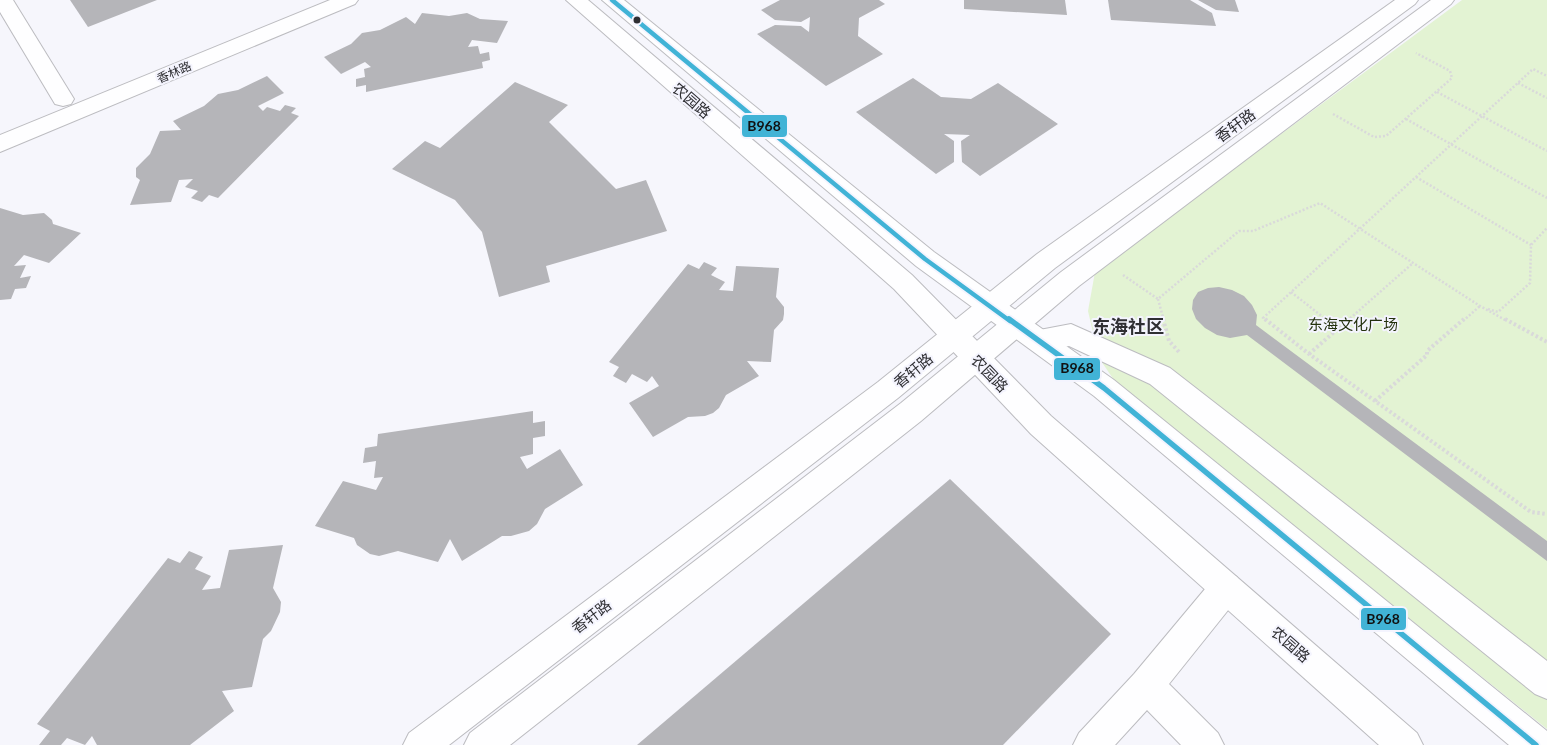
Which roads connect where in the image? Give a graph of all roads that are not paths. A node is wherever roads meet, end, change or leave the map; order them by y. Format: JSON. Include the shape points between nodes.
{"nodes":[{"id":1,"x":3,"y":0,"type":"edge"},
{"id":2,"x":304,"y":0,"type":"edge"},
{"id":3,"x":348,"y":0,"type":"edge"},
{"id":4,"x":576,"y":0,"type":"edge"},
{"id":5,"x":612,"y":0,"type":"edge"},
{"id":6,"x":1408,"y":0,"type":"edge"},
{"id":7,"x":1444,"y":0,"type":"edge"},
{"id":8,"x":63,"y":99,"type":"junction"},
{"id":9,"x":0,"y":124,"type":"edge"},
{"id":10,"x":0,"y":144,"type":"edge"},
{"id":11,"x":991,"y":306,"type":"junction"},
{"id":12,"x":1027,"y":333,"type":"junction"},
{"id":13,"x":955,"y":336,"type":"junction"},
{"id":14,"x":976,"y":358,"type":"junction"},
{"id":15,"x":1226,"y":588,"type":"junction"},
{"id":16,"x":1547,"y":682,"type":"edge"},
{"id":17,"x":1146,"y":686,"type":"junction"},
{"id":18,"x":421,"y":745,"type":"edge"},
{"id":19,"x":482,"y":745,"type":"edge"},
{"id":20,"x":1091,"y":745,"type":"edge"},
{"id":21,"x":1206,"y":745,"type":"edge"},
{"id":22,"x":1405,"y":745,"type":"edge"},
{"id":23,"x":1536,"y":745,"type":"edge"}],
"edges":[{"from":1,"to":8,"type":"street"},
{"from":2,"to":8,"type":"street","name":"香林路"},
{"from":3,"to":10,"type":"street","name":"香林路"},
{"from":4,"to":13,"type":"street","name":"农园路","via":[[903,282]]},
{"from":5,"to":11,"type":"street","name":"农园路","via":[[925,259]]},
{"from":6,"to":11,"type":"street","name":"香轩路","via":[[1046,261]]},
{"from":7,"to":12,"type":"street","name":"香轩路","via":[[1070,279]]},
{"from":8,"to":9,"type":"street","name":"香林路"},
{"from":11,"to":12,"type":"street","name":"农园路"},
{"from":11,"to":13,"type":"street","name":"香轩路"},
{"from":12,"to":14,"type":"street","name":"香轩路"},
{"from":12,"to":16,"type":"street","via":[[1071,335],[1160,376]]},
{"from":12,"to":23,"type":"street","name":"农园路","via":[[1104,388]]},
{"from":13,"to":14,"type":"street","name":"农园路"},
{"from":13,"to":18,"type":"street","name":"香轩路"},
{"from":14,"to":15,"type":"street","name":"农园路","via":[[1041,425]]},
{"from":14,"to":19,"type":"street","name":"香轩路","via":[[904,418]]},
{"from":15,"to":17,"type":"street"},
{"from":15,"to":22,"type":"street","name":"农园路"},
{"from":17,"to":20,"type":"street"},
{"from":17,"to":21,"type":"street"}]}
